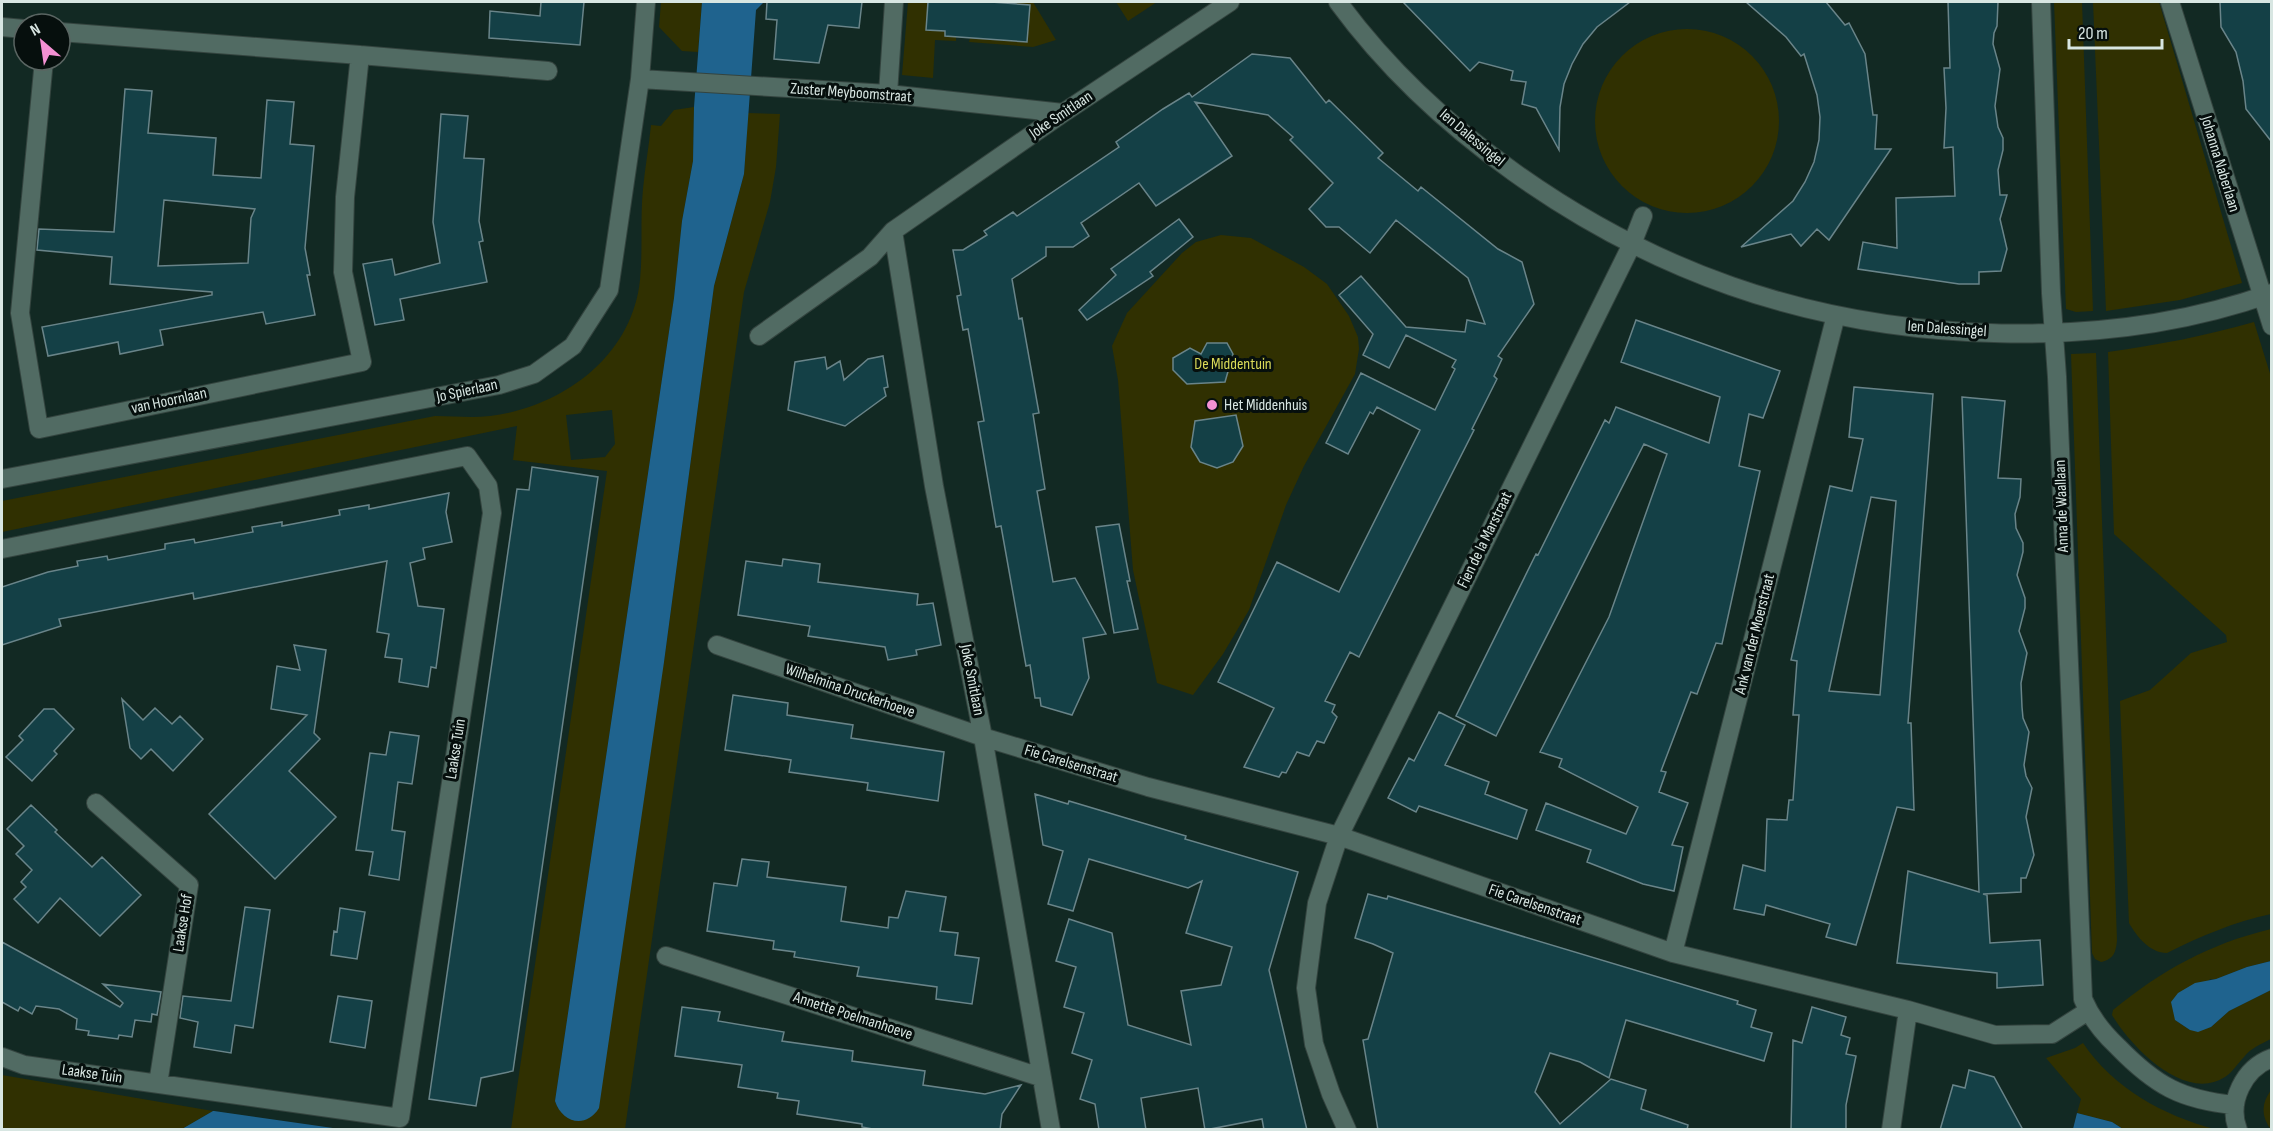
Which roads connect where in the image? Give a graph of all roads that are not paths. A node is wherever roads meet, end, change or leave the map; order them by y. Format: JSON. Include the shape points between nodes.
{"nodes":[{"id":1,"x":646,"y":2,"type":"edge"},
{"id":2,"x":894,"y":2,"type":"edge"},
{"id":3,"x":1230,"y":2,"type":"edge"},
{"id":4,"x":1338,"y":2,"type":"edge"},
{"id":5,"x":2041,"y":2,"type":"edge"},
{"id":6,"x":2170,"y":2,"type":"edge"},
{"id":7,"x":72,"y":33,"type":"edge"},
{"id":8,"x":360,"y":55,"type":"junction"},
{"id":9,"x":548,"y":71,"type":"dead end"},
{"id":10,"x":43,"y":72,"type":"edge"},
{"id":11,"x":640,"y":79,"type":"junction"},
{"id":12,"x":888,"y":94,"type":"junction"},
{"id":13,"x":1063,"y":113,"type":"junction"},
{"id":14,"x":1643,"y":216,"type":"dead end"},
{"id":15,"x":892,"y":231,"type":"junction"},
{"id":16,"x":1632,"y":244,"type":"junction"},
{"id":17,"x":2267,"y":295,"type":"edge"},
{"id":18,"x":1836,"y":315,"type":"junction"},
{"id":19,"x":2271,"y":326,"type":"edge"},
{"id":20,"x":2055,"y":332,"type":"junction"},
{"id":21,"x":759,"y":336,"type":"dead end"},
{"id":22,"x":2,"y":479,"type":"edge"},
{"id":23,"x":2,"y":549,"type":"edge"},
{"id":24,"x":717,"y":645,"type":"dead end"},
{"id":25,"x":983,"y":737,"type":"junction"},
{"id":26,"x":96,"y":803,"type":"dead end"},
{"id":27,"x":1339,"y":836,"type":"junction"},
{"id":28,"x":1673,"y":953,"type":"junction"},
{"id":29,"x":666,"y":956,"type":"dead end"},
{"id":30,"x":1908,"y":1010,"type":"junction"},
{"id":31,"x":2088,"y":1011,"type":"junction"},
{"id":32,"x":2,"y":1057,"type":"edge"},
{"id":33,"x":2271,"y":1058,"type":"edge"},
{"id":34,"x":1040,"y":1077,"type":"junction"},
{"id":35,"x":158,"y":1084,"type":"junction"},
{"id":36,"x":2235,"y":1105,"type":"junction"},
{"id":37,"x":1051,"y":1130,"type":"edge"},
{"id":38,"x":1347,"y":1130,"type":"edge"},
{"id":39,"x":1891,"y":1130,"type":"edge"},
{"id":40,"x":2238,"y":1130,"type":"edge"}],
"edges":[{"from":1,"to":11,"type":"street","name":"Jo Spierlaan"},
{"from":2,"to":12,"type":"street"},
{"from":3,"to":13,"type":"street","name":"Joke Smitlaan"},
{"from":4,"to":16,"type":"street","name":"Ien Dalessingel","via":[[1395,69],[1449,121],[1533,186]]},
{"from":5,"to":20,"type":"street","name":"Anna de Waallaan"},
{"from":6,"to":17,"type":"street","name":"Johanna Naberlaan","via":[[2249,258]]},
{"from":7,"to":8,"type":"street"},
{"from":8,"to":9,"type":"street"},
{"from":8,"to":10,"type":"street","name":"van Hoornlaan","via":[[345,197],[343,272],[362,362],[39,429],[20,313]]},
{"from":11,"to":12,"type":"street","name":"Zuster Meyboomstraat"},
{"from":11,"to":22,"type":"street","name":"Jo Spierlaan","via":[[609,290],[573,346],[534,374],[454,394]]},
{"from":12,"to":13,"type":"street","name":"Zuster Meyboomstraat"},
{"from":13,"to":15,"type":"street","name":"Joke Smitlaan"},
{"from":14,"to":16,"type":"street"},
{"from":15,"to":21,"type":"street","name":"Joke Smitlaan","via":[[870,257]]},
{"from":15,"to":25,"type":"street","name":"Joke Smitlaan","via":[[934,486]]},
{"from":16,"to":18,"type":"street","name":"Ien Dalessingel","via":[[1731,286]]},
{"from":16,"to":27,"type":"street","name":"Fien de la Marstraat"},
{"from":17,"to":19,"type":"street","name":"Johanna Naberlaan"},
{"from":17,"to":20,"type":"street","name":"Ien Dalessingel","via":[[2178,318]]},
{"from":18,"to":20,"type":"street","name":"Ien Dalessingel","via":[[1940,330]]},
{"from":18,"to":28,"type":"street","name":"Ank van der Moerstraat"},
{"from":20,"to":31,"type":"street","name":"Anna de Waallaan","via":[[2080,951]]},
{"from":23,"to":35,"type":"street","name":"Laakse Tuin","via":[[466,456],[488,486],[492,513],[400,1118]]},
{"from":24,"to":25,"type":"street","name":"Wilhelmina Druckerhoeve"},
{"from":25,"to":27,"type":"street","name":"Fie Carelsenstraat","via":[[1148,787]]},
{"from":25,"to":34,"type":"street","name":"Joke Smitlaan"},
{"from":26,"to":35,"type":"street","name":"Laakse Hof","via":[[189,885]]},
{"from":27,"to":28,"type":"street","name":"Fie Carelsenstraat"},
{"from":27,"to":38,"type":"street","name":"Fien de la Marstraat","via":[[1317,903],[1306,988],[1314,1044]]},
{"from":28,"to":30,"type":"street","name":"Fie Carelsenstraat"},
{"from":29,"to":34,"type":"street","name":"Annette Poelmanhoeve"},
{"from":30,"to":31,"type":"street","name":"Fie Carelsenstraat","via":[[1995,1035],[2052,1034]]},
{"from":30,"to":39,"type":"street"},
{"from":31,"to":36,"type":"street","via":[[2107,1036],[2161,1085],[2201,1100]]},
{"from":32,"to":35,"type":"street","name":"Laakse Tuin","via":[[24,1065]]},
{"from":33,"to":36,"type":"street","via":[[2252,1070],[2240,1086]]},
{"from":34,"to":37,"type":"street","name":"Joke Smitlaan"},
{"from":36,"to":40,"type":"street"}]}
